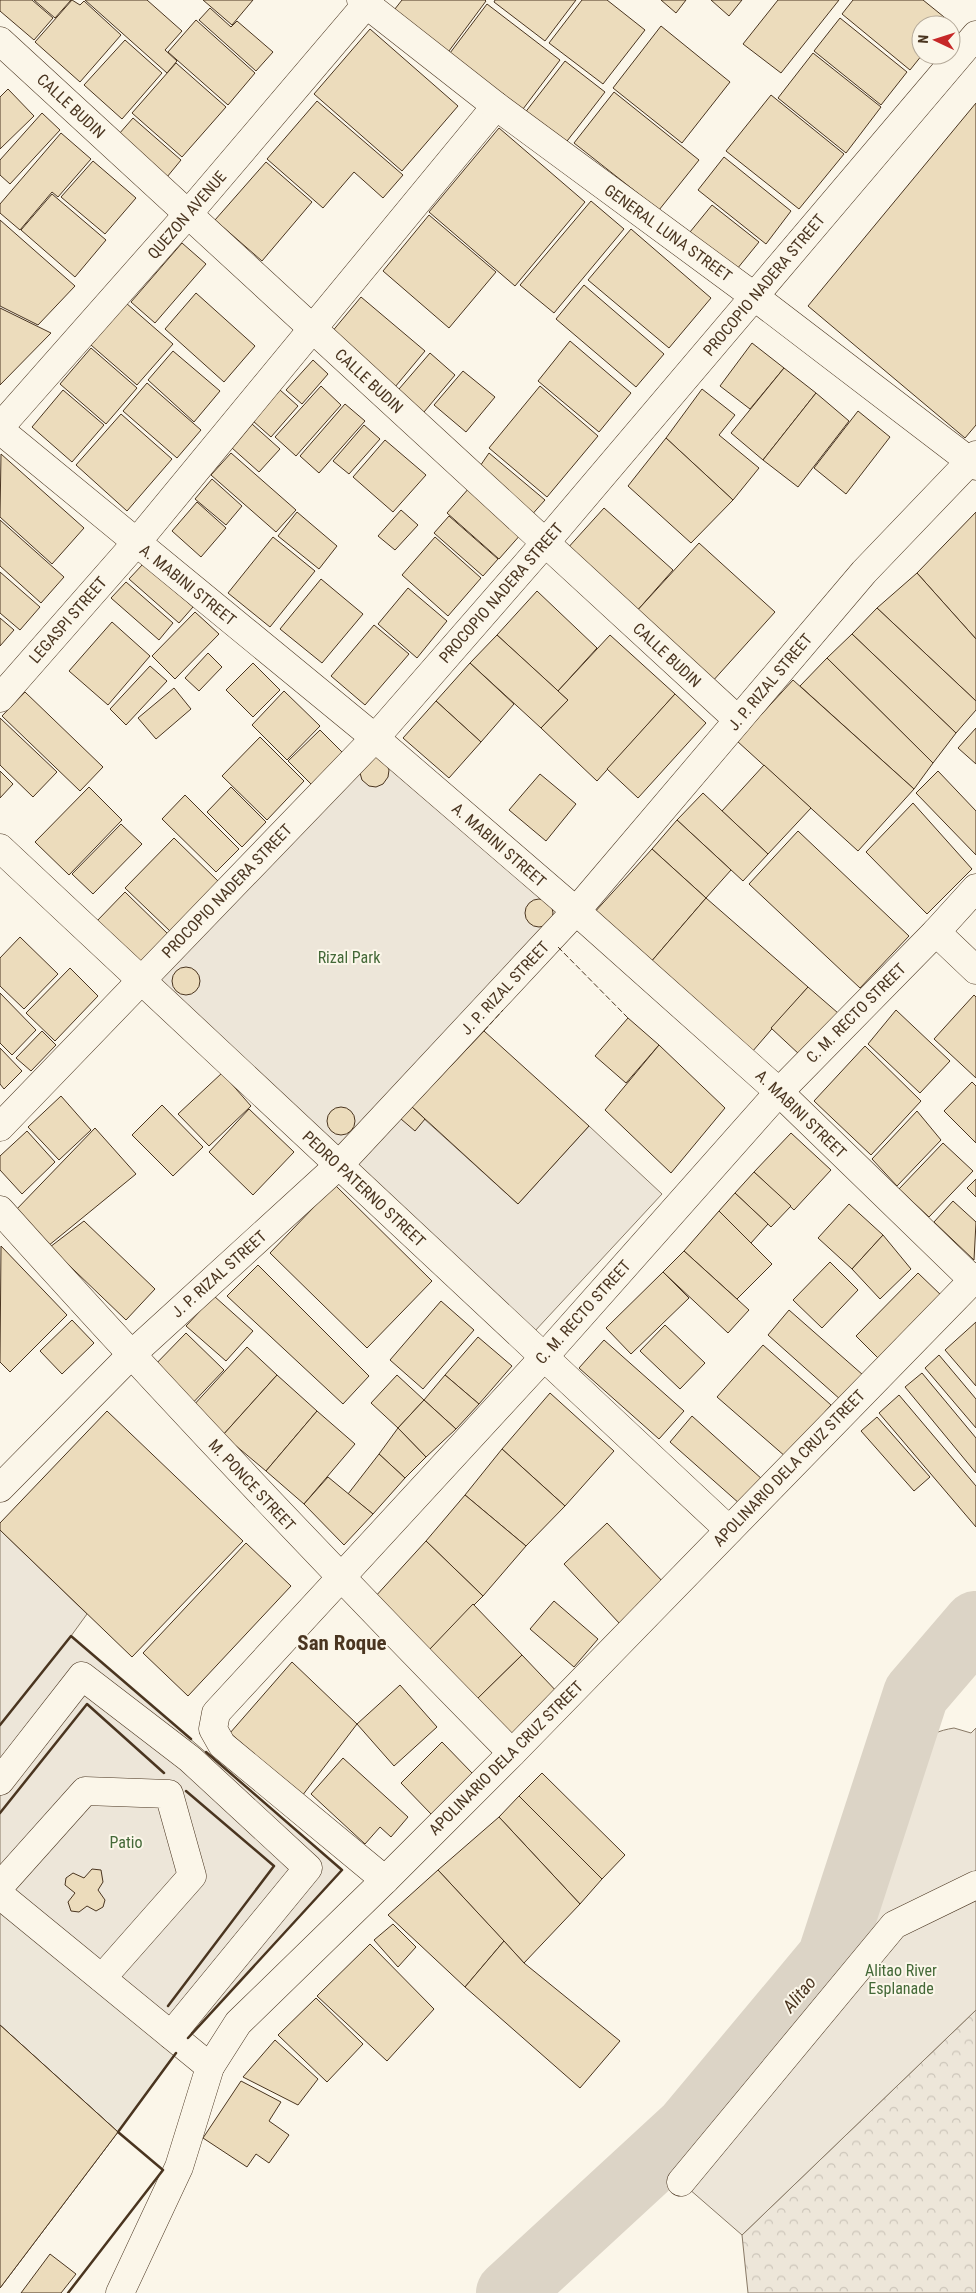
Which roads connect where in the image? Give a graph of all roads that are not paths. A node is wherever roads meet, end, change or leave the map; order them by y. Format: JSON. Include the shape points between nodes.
{"nodes":[{"id":1,"x":365,"y":1,"type":"edge"},
{"id":2,"x":976,"y":35,"type":"edge"},
{"id":3,"x":0,"y":41,"type":"edge"},
{"id":4,"x":496,"y":106,"type":"junction"},
{"id":5,"x":188,"y":214,"type":"junction"},
{"id":6,"x":755,"y":296,"type":"junction"},
{"id":7,"x":313,"y":329,"type":"junction"},
{"id":8,"x":0,"y":429,"type":"edge"},
{"id":9,"x":974,"y":461,"type":"edge"},
{"id":10,"x":136,"y":543,"type":"junction"},
{"id":11,"x":545,"y":543,"type":"junction"},
{"id":12,"x":0,"y":698,"type":"edge"},
{"id":13,"x":738,"y":720,"type":"junction"},
{"id":14,"x":374,"y":738,"type":"junction"},
{"id":15,"x":0,"y":848,"type":"edge"},
{"id":16,"x":976,"y":888,"type":"edge"},
{"id":17,"x":576,"y":911,"type":"junction"},
{"id":18,"x":936,"y":932,"type":"junction"},
{"id":19,"x":976,"y":970,"type":"edge"},
{"id":20,"x":141,"y":980,"type":"junction"},
{"id":21,"x":779,"y":1092,"type":"junction"},
{"id":22,"x":0,"y":1127,"type":"edge"},
{"id":23,"x":339,"y":1165,"type":"junction"},
{"id":24,"x":0,"y":1210,"type":"edge"},
{"id":25,"x":975,"y":1280,"type":"edge"},
{"id":26,"x":130,"y":1355,"type":"junction"},
{"id":27,"x":544,"y":1357,"type":"junction"},
{"id":28,"x":0,"y":1488,"type":"edge"},
{"id":29,"x":729,"y":1530,"type":"junction"},
{"id":30,"x":340,"y":1578,"type":"junction"},
{"id":31,"x":217,"y":1737,"type":"junction"},
{"id":32,"x":512,"y":1753,"type":"junction"},
{"id":33,"x":190,"y":1759,"type":"junction"},
{"id":34,"x":0,"y":1781,"type":"edge"},
{"id":35,"x":170,"y":1794,"type":"junction"},
{"id":36,"x":385,"y":1880,"type":"junction"},
{"id":37,"x":976,"y":1885,"type":"edge"},
{"id":38,"x":0,"y":1886,"type":"edge"},
{"id":39,"x":0,"y":1896,"type":"edge"},
{"id":40,"x":102,"y":1978,"type":"junction"},
{"id":41,"x":171,"y":2035,"type":"junction"},
{"id":42,"x":210,"y":2067,"type":"junction"},
{"id":43,"x":681,"y":2182,"type":"dead end"},
{"id":44,"x":120,"y":2293,"type":"edge"}],
"edges":[{"from":1,"to":4,"type":"street","name":"GENERAL LUNA STREET"},
{"from":1,"to":5,"type":"street","name":"QUEZON AVENUE"},
{"from":2,"to":6,"type":"street","name":"PROCOPIO NADERA STREET"},
{"from":3,"to":5,"type":"street","name":"CALLE BUDIN"},
{"from":4,"to":6,"type":"street","name":"GENERAL LUNA STREET"},
{"from":4,"to":7,"type":"street","name":"LEGASPI STREET"},
{"from":5,"to":7,"type":"street","name":"CALLE BUDIN"},
{"from":5,"to":8,"type":"street","name":"QUEZON AVENUE"},
{"from":6,"to":9,"type":"street","name":"GENERAL LUNA STREET"},
{"from":6,"to":11,"type":"street","name":"PROCOPIO NADERA STREET"},
{"from":7,"to":10,"type":"street","name":"LEGASPI STREET"},
{"from":7,"to":11,"type":"street","name":"CALLE BUDIN"},
{"from":8,"to":10,"type":"street","name":"A. MABINI STREET"},
{"from":9,"to":13,"type":"street","name":"J. P. RIZAL STREET","via":[[864,572]]},
{"from":10,"to":12,"type":"street","name":"LEGASPI STREET"},
{"from":10,"to":14,"type":"street","name":"A. MABINI STREET"},
{"from":11,"to":13,"type":"street","name":"CALLE BUDIN"},
{"from":11,"to":14,"type":"street","name":"PROCOPIO NADERA STREET"},
{"from":13,"to":17,"type":"street","name":"J. P. RIZAL STREET"},
{"from":14,"to":17,"type":"street","name":"A. MABINI STREET"},
{"from":14,"to":20,"type":"street","name":"PROCOPIO NADERA STREET"},
{"from":15,"to":20,"type":"street","name":"PEDRO PATERNO STREET"},
{"from":16,"to":18,"type":"street","name":"C. M. RECTO STREET"},
{"from":17,"to":21,"type":"street","name":"A. MABINI STREET"},
{"from":17,"to":23,"type":"street","name":"J. P. RIZAL STREET"},
{"from":18,"to":19,"type":"street"},
{"from":18,"to":21,"type":"street","name":"C. M. RECTO STREET"},
{"from":20,"to":22,"type":"street","name":"PROCOPIO NADERA STREET"},
{"from":20,"to":23,"type":"street","name":"PEDRO PATERNO STREET"},
{"from":21,"to":25,"type":"street","name":"A. MABINI STREET"},
{"from":21,"to":27,"type":"street","name":"C. M. RECTO STREET"},
{"from":23,"to":26,"type":"street","name":"J. P. RIZAL STREET"},
{"from":23,"to":27,"type":"street","name":"PEDRO PATERNO STREET"},
{"from":24,"to":26,"type":"street","name":"M. PONCE STREET"},
{"from":25,"to":29,"type":"street","name":"APOLINARIO DELA CRUZ STREET"},
{"from":26,"to":28,"type":"street","name":"J. P. RIZAL STREET"},
{"from":26,"to":30,"type":"street","name":"M. PONCE STREET"},
{"from":27,"to":29,"type":"street","name":"PEDRO PATERNO STREET"},
{"from":27,"to":30,"type":"street","name":"C. M. RECTO STREET"},
{"from":29,"to":32,"type":"street","name":"APOLINARIO DELA CRUZ STREET"},
{"from":30,"to":31,"type":"street","name":"C. M. RECTO STREET","via":[[216,1713]]},
{"from":30,"to":32,"type":"street","name":"M. PONCE STREET"},
{"from":31,"to":33,"type":"street","name":"C. M. RECTO STREET"},
{"from":31,"to":36,"type":"street"},
{"from":32,"to":36,"type":"street","name":"APOLINARIO DELA CRUZ STREET"},
{"from":33,"to":34,"type":"street","via":[[82,1676]]},
{"from":33,"to":35,"type":"street","name":"C. M. RECTO STREET"},
{"from":33,"to":41,"type":"street","via":[[308,1868]]},
{"from":35,"to":38,"type":"street","via":[[85,1791]]},
{"from":35,"to":40,"type":"street","via":[[192,1876]]},
{"from":36,"to":42,"type":"street","name":"APOLINARIO DELA CRUZ STREET","via":[[238,2023]]},
{"from":37,"to":43,"type":"street","via":[[894,1926]]},
{"from":39,"to":40,"type":"street"},
{"from":40,"to":41,"type":"street"},
{"from":41,"to":42,"type":"street"},
{"from":42,"to":44,"type":"street","name":"APOLINARIO DELA CRUZ STREET","via":[[179,2167]]}]}
